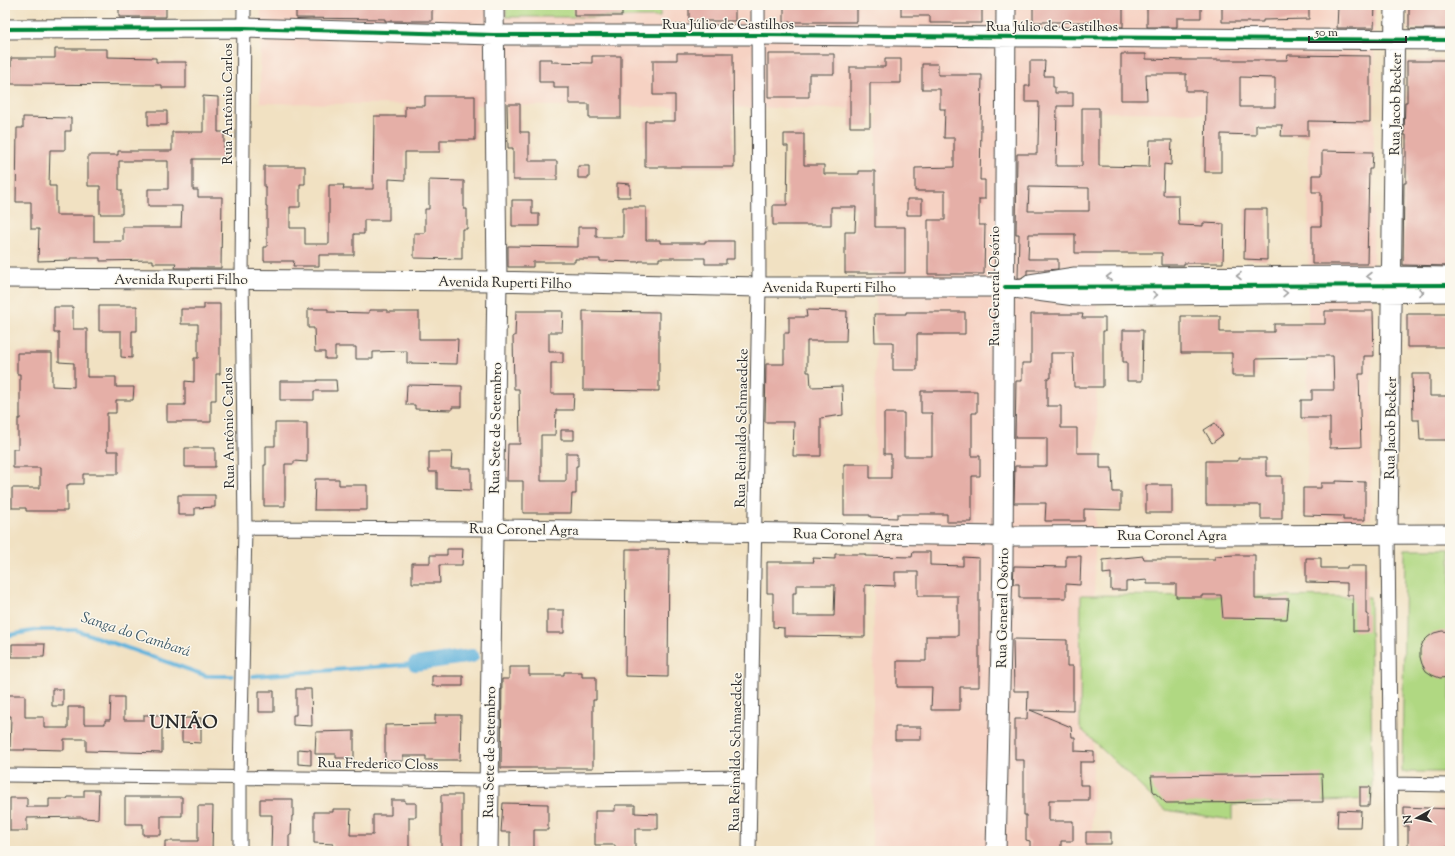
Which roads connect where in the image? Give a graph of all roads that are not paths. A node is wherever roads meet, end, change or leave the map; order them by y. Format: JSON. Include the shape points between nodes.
{"nodes":[{"id":1,"x":244,"y":5,"type":"edge"},
{"id":2,"x":494,"y":5,"type":"edge"},
{"id":3,"x":758,"y":5,"type":"edge"},
{"id":4,"x":1006,"y":5,"type":"edge"},
{"id":5,"x":1395,"y":5,"type":"edge"},
{"id":6,"x":244,"y":28,"type":"junction"},
{"id":7,"x":5,"y":29,"type":"edge"},
{"id":8,"x":494,"y":34,"type":"junction"},
{"id":9,"x":759,"y":35,"type":"junction"},
{"id":10,"x":1006,"y":37,"type":"junction"},
{"id":11,"x":1396,"y":40,"type":"junction"},
{"id":12,"x":1450,"y":40,"type":"edge"},
{"id":13,"x":1450,"y":277,"type":"edge"},
{"id":14,"x":5,"y":278,"type":"edge"},
{"id":15,"x":242,"y":279,"type":"junction"},
{"id":16,"x":497,"y":281,"type":"junction"},
{"id":17,"x":1392,"y":284,"type":"junction"},
{"id":18,"x":759,"y":287,"type":"junction"},
{"id":19,"x":1005,"y":287,"type":"junction"},
{"id":20,"x":1450,"y":292,"type":"edge"},
{"id":21,"x":245,"y":528,"type":"junction"},
{"id":22,"x":494,"y":528,"type":"junction"},
{"id":23,"x":755,"y":532,"type":"junction"},
{"id":24,"x":1388,"y":533,"type":"junction"},
{"id":25,"x":1450,"y":534,"type":"edge"},
{"id":26,"x":1003,"y":536,"type":"junction"},
{"id":27,"x":5,"y":775,"type":"edge"},
{"id":28,"x":240,"y":777,"type":"junction"},
{"id":29,"x":751,"y":777,"type":"junction"},
{"id":30,"x":488,"y":780,"type":"junction"},
{"id":31,"x":1391,"y":784,"type":"junction"},
{"id":32,"x":1450,"y":784,"type":"edge"},
{"id":33,"x":240,"y":851,"type":"edge"},
{"id":34,"x":488,"y":851,"type":"edge"},
{"id":35,"x":749,"y":851,"type":"edge"},
{"id":36,"x":996,"y":851,"type":"edge"},
{"id":37,"x":1390,"y":851,"type":"edge"}],
"edges":[{"from":1,"to":6,"type":"street","name":"Rua Antônio Carlos"},
{"from":2,"to":8,"type":"street","name":"Rua Sete de Setembro"},
{"from":3,"to":9,"type":"street","name":"Rua Reinaldo Schmaedcke"},
{"from":4,"to":10,"type":"street","name":"Rua General Osório"},
{"from":5,"to":11,"type":"street","name":"Rua Jacob Becker"},
{"from":6,"to":7,"type":"street","name":"Rua Júlio de Castilhos"},
{"from":6,"to":8,"type":"street","name":"Rua Júlio de Castilhos"},
{"from":6,"to":15,"type":"street","name":"Rua Antônio Carlos"},
{"from":8,"to":9,"type":"street","name":"Rua Júlio de Castilhos"},
{"from":8,"to":16,"type":"street","name":"Rua Sete de Setembro"},
{"from":9,"to":10,"type":"street","name":"Rua Júlio de Castilhos"},
{"from":9,"to":18,"type":"street","name":"Rua Reinaldo Schmaedcke"},
{"from":10,"to":11,"type":"street","name":"Rua Júlio de Castilhos"},
{"from":10,"to":19,"type":"street","name":"Rua General Osório"},
{"from":11,"to":12,"type":"street","name":"Rua Júlio de Castilhos"},
{"from":11,"to":17,"type":"street","name":"Rua Jacob Becker"},
{"from":13,"to":17,"type":"street","name":"Avenida Ruperti Filho"},
{"from":14,"to":15,"type":"street","name":"Avenida Ruperti Filho"},
{"from":15,"to":16,"type":"street","name":"Avenida Ruperti Filho"},
{"from":15,"to":21,"type":"street","name":"Rua Antônio Carlos"},
{"from":16,"to":18,"type":"street","name":"Avenida Ruperti Filho"},
{"from":16,"to":22,"type":"street","name":"Rua Sete de Setembro"},
{"from":17,"to":19,"type":"street","name":"Avenida Ruperti Filho","via":[[1075,277]]},
{"from":17,"to":20,"type":"street","name":"Avenida Ruperti Filho","one_way":true},
{"from":17,"to":24,"type":"street","name":"Rua Jacob Becker"},
{"from":18,"to":19,"type":"street","name":"Avenida Ruperti Filho"},
{"from":18,"to":23,"type":"street","name":"Rua Reinaldo Schmaedcke"},
{"from":19,"to":26,"type":"street","name":"Rua General Osório"},
{"from":21,"to":22,"type":"street","name":"Rua Coronel Agra"},
{"from":21,"to":28,"type":"street","name":"Rua Antônio Carlos"},
{"from":22,"to":23,"type":"street","name":"Rua Coronel Agra"},
{"from":22,"to":30,"type":"street","name":"Rua Sete de Setembro"},
{"from":23,"to":26,"type":"street","name":"Rua Coronel Agra"},
{"from":23,"to":29,"type":"street","name":"Rua Reinaldo Schmaedcke"},
{"from":24,"to":25,"type":"street","name":"Rua Coronel Agra"},
{"from":24,"to":26,"type":"street","name":"Rua Coronel Agra"},
{"from":24,"to":31,"type":"street","name":"Rua Jacob Becker"},
{"from":26,"to":36,"type":"street","name":"Rua General Osório"},
{"from":27,"to":28,"type":"street","name":"Rua Frederico Closs"},
{"from":28,"to":30,"type":"street","name":"Rua Frederico Closs"},
{"from":28,"to":33,"type":"street","name":"Rua Antônio Carlos"},
{"from":29,"to":30,"type":"street","name":"Rua Frederico Closs"},
{"from":29,"to":35,"type":"street","name":"Rua Reinaldo Schmaedcke"},
{"from":30,"to":34,"type":"street","name":"Rua Sete de Setembro"},
{"from":31,"to":32,"type":"street"},
{"from":31,"to":37,"type":"street","name":"Rua Jacob Becker"}]}
